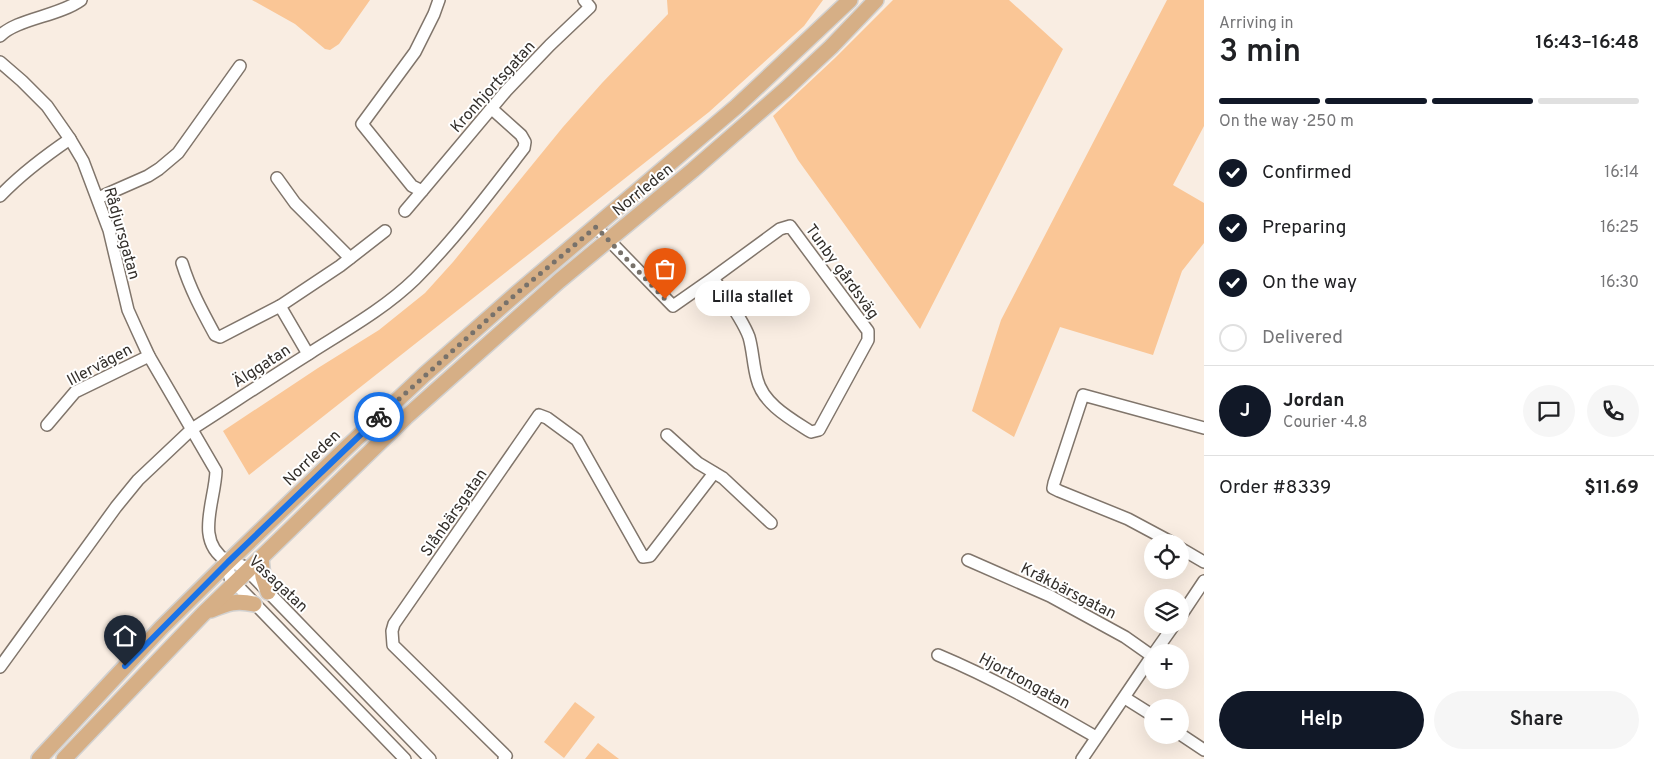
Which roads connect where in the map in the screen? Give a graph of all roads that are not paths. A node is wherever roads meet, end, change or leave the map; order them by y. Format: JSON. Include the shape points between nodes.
{"nodes":[{"id":1,"x":81,"y":0,"type":"edge"},
{"id":2,"x":439,"y":0,"type":"edge"},
{"id":3,"x":850,"y":0,"type":"edge"},
{"id":4,"x":876,"y":0,"type":"edge"},
{"id":5,"x":590,"y":2,"type":"edge"},
{"id":6,"x":0,"y":36,"type":"edge"},
{"id":7,"x":0,"y":62,"type":"edge"},
{"id":8,"x":240,"y":66,"type":"dead end"},
{"id":9,"x":492,"y":109,"type":"junction"},
{"id":10,"x":70,"y":139,"type":"junction"},
{"id":11,"x":277,"y":178,"type":"dead end"},
{"id":12,"x":422,"y":191,"type":"junction"},
{"id":13,"x":0,"y":196,"type":"edge"},
{"id":14,"x":98,"y":198,"type":"junction"},
{"id":15,"x":405,"y":211,"type":"dead end"},
{"id":16,"x":596,"y":227,"type":"junction"},
{"id":17,"x":385,"y":231,"type":"dead end"},
{"id":18,"x":608,"y":240,"type":"junction"},
{"id":19,"x":350,"y":258,"type":"junction"},
{"id":20,"x":182,"y":264,"type":"dead end"},
{"id":21,"x":713,"y":278,"type":"junction"},
{"id":22,"x":280,"y":306,"type":"junction"},
{"id":23,"x":308,"y":354,"type":"junction"},
{"id":24,"x":149,"y":356,"type":"junction"},
{"id":25,"x":46,"y":425,"type":"dead end"},
{"id":26,"x":1204,"y":428,"type":"edge"},
{"id":27,"x":192,"y":429,"type":"junction"},
{"id":28,"x":667,"y":434,"type":"dead end"},
{"id":29,"x":714,"y":473,"type":"junction"},
{"id":30,"x":771,"y":522,"type":"dead end"},
{"id":31,"x":1156,"y":534,"type":"edge"},
{"id":32,"x":1189,"y":553,"type":"edge"},
{"id":33,"x":261,"y":558,"type":"junction"},
{"id":34,"x":968,"y":560,"type":"dead end"},
{"id":35,"x":228,"y":562,"type":"junction"},
{"id":36,"x":1204,"y":562,"type":"edge"},
{"id":37,"x":247,"y":570,"type":"junction"},
{"id":38,"x":1204,"y":581,"type":"edge"},
{"id":39,"x":234,"y":583,"type":"junction"},
{"id":40,"x":268,"y":592,"type":"junction"},
{"id":41,"x":254,"y":604,"type":"junction"},
{"id":42,"x":1189,"y":604,"type":"edge"},
{"id":43,"x":203,"y":614,"type":"junction"},
{"id":44,"x":1144,"y":650,"type":"edge"},
{"id":45,"x":938,"y":655,"type":"dead end"},
{"id":46,"x":0,"y":667,"type":"edge"},
{"id":47,"x":1144,"y":668,"type":"edge"},
{"id":48,"x":1125,"y":698,"type":"junction"},
{"id":49,"x":1144,"y":710,"type":"edge"},
{"id":50,"x":1096,"y":737,"type":"junction"},
{"id":51,"x":1189,"y":740,"type":"edge"},
{"id":52,"x":1204,"y":750,"type":"edge"},
{"id":53,"x":39,"y":759,"type":"edge"},
{"id":54,"x":64,"y":759,"type":"edge"},
{"id":55,"x":405,"y":759,"type":"edge"},
{"id":56,"x":430,"y":759,"type":"edge"},
{"id":57,"x":504,"y":759,"type":"edge"},
{"id":58,"x":1082,"y":759,"type":"edge"}],
"edges":[{"from":1,"to":6,"type":"street"},
{"from":2,"to":12,"type":"street","via":[[415,52],[362,124],[412,186]]},
{"from":3,"to":16,"type":"main road","name":"Norrleden","via":[[736,107]]},
{"from":4,"to":18,"type":"main road","name":"Norrleden","via":[[786,90]]},
{"from":5,"to":9,"type":"street","name":"Kronhjortsgatan"},
{"from":7,"to":10,"type":"street","name":"Rådjursgatan","via":[[47,106]]},
{"from":8,"to":14,"type":"street","via":[[173,157],[148,176]]},
{"from":9,"to":12,"type":"street","name":"Kronhjortsgatan"},
{"from":9,"to":23,"type":"street","name":"Älggatan","via":[[521,135],[524,148],[482,202],[414,279],[349,329]]},
{"from":10,"to":13,"type":"street","via":[[13,182]]},
{"from":10,"to":14,"type":"street","name":"Rådjursgatan"},
{"from":11,"to":19,"type":"street","via":[[295,203]]},
{"from":12,"to":15,"type":"street","name":"Kronhjortsgatan"},
{"from":14,"to":24,"type":"street","name":"Rådjursgatan","via":[[128,310]]},
{"from":16,"to":18,"type":"street","name":"Tunby gårdsväg"},
{"from":16,"to":35,"type":"main road","name":"Norrleden","via":[[424,375]]},
{"from":17,"to":19,"type":"street"},
{"from":18,"to":21,"type":"street","name":"Tunby gårdsväg","via":[[673,306]]},
{"from":18,"to":33,"type":"main road","name":"Norrleden","via":[[406,417]]},
{"from":19,"to":22,"type":"street"},
{"from":20,"to":22,"type":"street","via":[[189,287],[215,335],[220,336]]},
{"from":21,"to":21,"type":"street","name":"Tunby gårdsväg","via":[[745,328],[757,381],[764,393],[782,412],[811,432],[819,430],[868,340],[868,332],[790,226],[780,229]]},
{"from":22,"to":23,"type":"street"},
{"from":23,"to":27,"type":"street","name":"Älggatan"},
{"from":24,"to":25,"type":"street","name":"Illervägen","via":[[75,392]]},
{"from":24,"to":27,"type":"street","name":"Rådjursgatan"},
{"from":26,"to":31,"type":"street","via":[[1083,395],[1053,488]]},
{"from":27,"to":35,"type":"street","name":"Rådjursgatan","via":[[216,471],[208,529],[211,544]]},
{"from":27,"to":46,"type":"street","name":"Älggatan","via":[[133,487]]},
{"from":28,"to":29,"type":"street","via":[[698,463]]},
{"from":29,"to":30,"type":"street"},
{"from":29,"to":57,"type":"street","name":"Slånbärsgatan","via":[[650,556],[643,557],[577,440],[539,415],[392,631],[393,645],[506,756]]},
{"from":32,"to":36,"type":"street"},
{"from":33,"to":37,"type":"main road","name":"Norrleden"},
{"from":33,"to":40,"type":"main road"},
{"from":34,"to":44,"type":"street","name":"Kråkbärsgatan","via":[[1050,596]]},
{"from":35,"to":37,"type":"street","name":"Vasagatan"},
{"from":35,"to":39,"type":"street","name":"Vasagatan"},
{"from":35,"to":53,"type":"main road","name":"Norrleden","via":[[161,628]]},
{"from":37,"to":39,"type":"main road","name":"Norrleden"},
{"from":37,"to":40,"type":"street","name":"Vasagatan"},
{"from":38,"to":42,"type":"street"},
{"from":39,"to":41,"type":"street","name":"Vasagatan"},
{"from":39,"to":43,"type":"main road","name":"Norrleden"},
{"from":40,"to":56,"type":"street","name":"Vasagatan"},
{"from":41,"to":43,"type":"main road","via":[[229,603]]},
{"from":41,"to":55,"type":"street","name":"Vasagatan"},
{"from":43,"to":54,"type":"main road","name":"Norrleden"},
{"from":45,"to":50,"type":"street","name":"Hjortrongatan","via":[[1020,693]]},
{"from":47,"to":48,"type":"street"},
{"from":48,"to":49,"type":"street"},
{"from":48,"to":50,"type":"street"},
{"from":50,"to":58,"type":"street"},
{"from":51,"to":52,"type":"street"}]}
